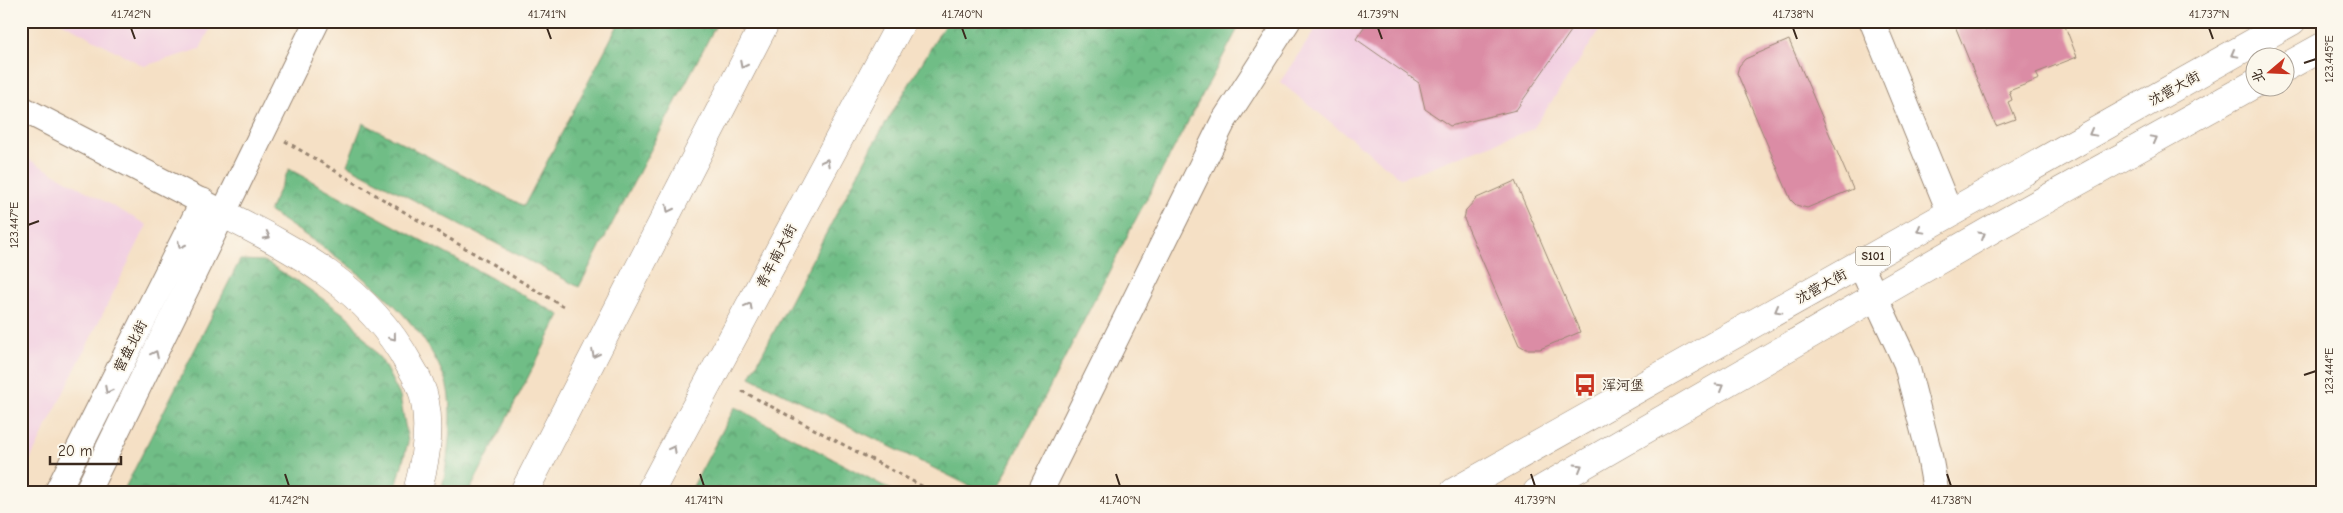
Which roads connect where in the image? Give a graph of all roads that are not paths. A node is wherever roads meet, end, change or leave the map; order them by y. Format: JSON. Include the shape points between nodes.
{"nodes":[{"id":1,"x":317,"y":21,"type":"edge"},
{"id":2,"x":766,"y":21,"type":"edge"},
{"id":3,"x":902,"y":21,"type":"edge"},
{"id":4,"x":1288,"y":21,"type":"edge"},
{"id":5,"x":1872,"y":21,"type":"edge"},
{"id":6,"x":2292,"y":21,"type":"edge"},
{"id":7,"x":2322,"y":47,"type":"edge"},
{"id":8,"x":2296,"y":61,"type":"edge"},
{"id":9,"x":2246,"y":88,"type":"edge"},
{"id":10,"x":21,"y":108,"type":"edge"},
{"id":11,"x":213,"y":207,"type":"junction"},
{"id":12,"x":1950,"y":213,"type":"junction"},
{"id":13,"x":1860,"y":264,"type":"junction"},
{"id":14,"x":1877,"y":297,"type":"junction"},
{"id":15,"x":57,"y":492,"type":"edge"},
{"id":16,"x":87,"y":492,"type":"edge"},
{"id":17,"x":417,"y":492,"type":"edge"},
{"id":18,"x":524,"y":492,"type":"edge"},
{"id":19,"x":650,"y":492,"type":"edge"},
{"id":20,"x":1040,"y":492,"type":"edge"},
{"id":21,"x":1454,"y":492,"type":"edge"},
{"id":22,"x":1537,"y":492,"type":"edge"},
{"id":23,"x":1936,"y":492,"type":"edge"}],
"edges":[{"from":1,"to":11,"type":"street","via":[[266,129]]},
{"from":2,"to":18,"type":"main road","one_way":true},
{"from":19,"to":3,"type":"main road","name":"青年南大街","one_way":true},
{"from":4,"to":20,"type":"street","via":[[1223,122]]},
{"from":5,"to":12,"type":"street"},
{"from":6,"to":12,"type":"main road","name":"沈营大街","number":"S101","one_way":true},
{"from":7,"to":8,"type":"main road"},
{"from":14,"to":9,"type":"main road","number":"S101","one_way":true,"via":[[1996,226]]},
{"from":10,"to":11,"type":"street"},
{"from":11,"to":15,"type":"street","name":"营盘北街","one_way":true},
{"from":16,"to":11,"type":"street","name":"营盘北街","one_way":true},
{"from":11,"to":17,"type":"main road","one_way":true,"via":[[294,250],[326,271],[399,344],[425,400],[428,430]]},
{"from":12,"to":13,"type":"main road","name":"沈营大街","number":"S101","one_way":true},
{"from":13,"to":14,"type":"street"},
{"from":13,"to":21,"type":"main road","name":"沈营大街","number":"S101","one_way":true},
{"from":22,"to":14,"type":"main road","number":"S101","one_way":true},
{"from":14,"to":23,"type":"street","via":[[1906,363]]}]}
